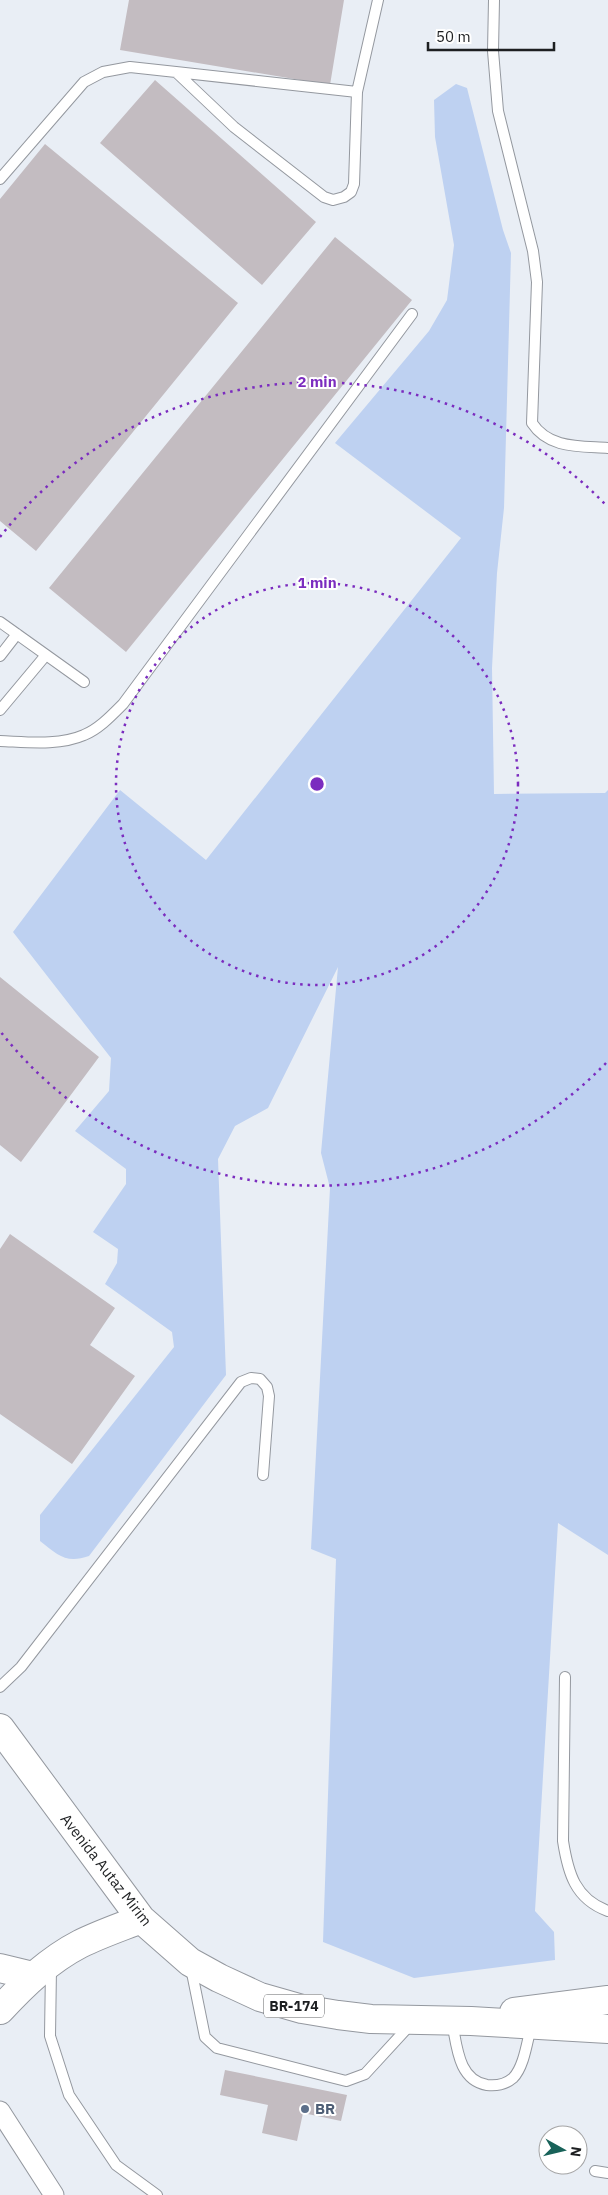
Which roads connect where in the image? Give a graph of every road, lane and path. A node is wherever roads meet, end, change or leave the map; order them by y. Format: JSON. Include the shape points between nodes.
{"nodes":[{"id":1,"x":378,"y":0,"type":"edge"},
{"id":2,"x":494,"y":0,"type":"edge"},
{"id":3,"x":176,"y":72,"type":"junction"},
{"id":4,"x":356,"y":92,"type":"junction"},
{"id":5,"x":0,"y":179,"type":"edge"},
{"id":6,"x":412,"y":314,"type":"dead end"},
{"id":7,"x":608,"y":448,"type":"edge"},
{"id":8,"x":0,"y":622,"type":"edge"},
{"id":9,"x":17,"y":634,"type":"junction"},
{"id":10,"x":46,"y":655,"type":"junction"},
{"id":11,"x":0,"y":656,"type":"edge"},
{"id":12,"x":84,"y":682,"type":"dead end"},
{"id":13,"x":0,"y":710,"type":"edge"},
{"id":14,"x":0,"y":741,"type":"edge"},
{"id":15,"x":264,"y":1475,"type":"dead end"},
{"id":16,"x":565,"y":1677,"type":"dead end"},
{"id":17,"x":0,"y":1686,"type":"edge"},
{"id":18,"x":0,"y":1728,"type":"edge"},
{"id":19,"x":608,"y":1911,"type":"edge"},
{"id":20,"x":141,"y":1919,"type":"junction"},
{"id":21,"x":190,"y":1962,"type":"junction"},
{"id":22,"x":0,"y":1968,"type":"edge"},
{"id":23,"x":42,"y":1969,"type":"junction"},
{"id":24,"x":608,"y":2000,"type":"edge"},
{"id":25,"x":0,"y":2010,"type":"edge"},
{"id":26,"x":415,"y":2020,"type":"junction"},
{"id":27,"x":462,"y":2021,"type":"junction"},
{"id":28,"x":531,"y":2025,"type":"junction"},
{"id":29,"x":608,"y":2029,"type":"edge"},
{"id":30,"x":0,"y":2111,"type":"edge"},
{"id":31,"x":595,"y":2172,"type":"dead end"},
{"id":32,"x":608,"y":2172,"type":"edge"},
{"id":33,"x":54,"y":2195,"type":"edge"},
{"id":34,"x":157,"y":2195,"type":"edge"}],
"edges":[{"from":1,"to":4,"type":"lane"},
{"from":2,"to":7,"type":"lane","via":[[492,51],[498,111],[533,251],[537,282],[532,423],[547,440]]},
{"from":3,"to":4,"type":"lane"},
{"from":3,"to":4,"type":"lane","via":[[234,127],[316,193],[333,200],[351,192],[354,184]]},
{"from":3,"to":5,"type":"lane","via":[[130,67],[104,72],[84,82]]},
{"from":6,"to":14,"type":"lane","via":[[109,719],[84,735],[35,743]]},
{"from":8,"to":9,"type":"lane"},
{"from":9,"to":10,"type":"lane"},
{"from":9,"to":11,"type":"lane"},
{"from":10,"to":12,"type":"lane"},
{"from":10,"to":13,"type":"lane"},
{"from":15,"to":17,"type":"lane","via":[[269,1396],[260,1379],[251,1378],[241,1382],[20,1666]]},
{"from":16,"to":19,"type":"lane","via":[[563,1841],[576,1888],[595,1907]]},
{"from":18,"to":20,"type":"main road","name":"Avenida Autaz Mirim","number":"BR-174"},
{"from":20,"to":21,"type":"main road","name":"Avenida Autaz Mirim","number":"BR-174"},
{"from":20,"to":23,"type":"main road","via":[[80,1944]]},
{"from":21,"to":26,"type":"main road","name":"Avenida Autaz Mirim","number":"BR-174","via":[[260,1997],[302,2009],[372,2019]]},
{"from":21,"to":26,"type":"lane","via":[[205,2037],[217,2048],[346,2081],[365,2074]]},
{"from":22,"to":23,"type":"main road"},
{"from":23,"to":25,"type":"main road"},
{"from":23,"to":34,"type":"lane","via":[[50,2036],[69,2095],[116,2166]]},
{"from":24,"to":27,"type":"main road","name":"Avenida Autaz Mirim","number":"BR-174"},
{"from":26,"to":27,"type":"main road","name":"Avenida Autaz Mirim","number":"BR-174"},
{"from":27,"to":28,"type":"main road","name":"Avenida Autaz Mirim","number":"BR-174"},
{"from":27,"to":28,"type":"lane","via":[[460,2062],[471,2078],[480,2084],[492,2085],[508,2081],[519,2069]]},
{"from":28,"to":29,"type":"main road","name":"Avenida Autaz Mirim","number":"BR-174"},
{"from":30,"to":33,"type":"street"},
{"from":31,"to":32,"type":"lane"}]}
